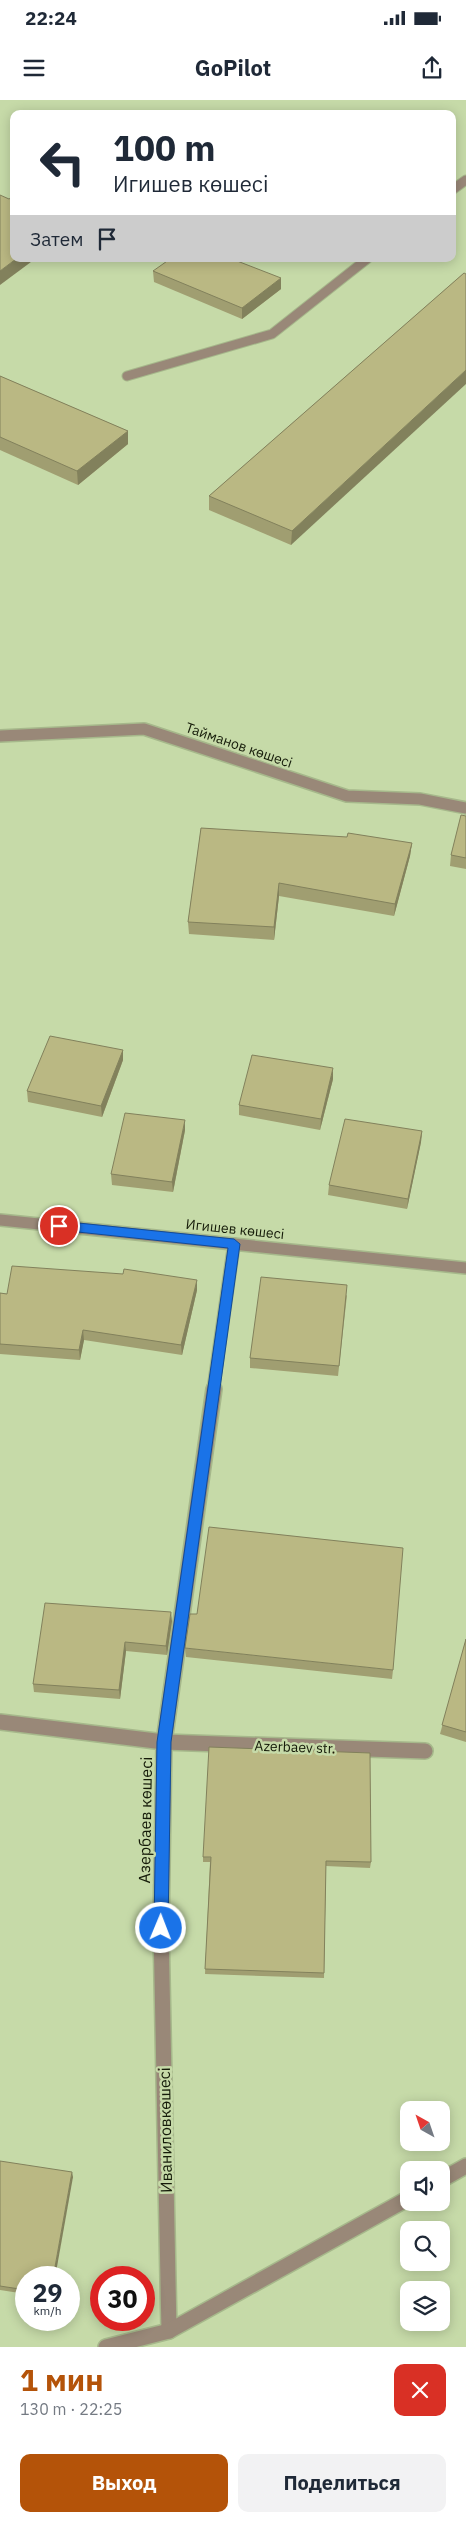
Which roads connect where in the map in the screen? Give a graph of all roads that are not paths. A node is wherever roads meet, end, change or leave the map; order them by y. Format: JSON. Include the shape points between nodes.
{"nodes":[{"id":1,"x":363,"y":262,"type":"edge"},
{"id":2,"x":127,"y":376,"type":"dead end"},
{"id":3,"x":0,"y":736,"type":"edge"},
{"id":4,"x":466,"y":808,"type":"edge"},
{"id":5,"x":0,"y":1220,"type":"edge"},
{"id":6,"x":234,"y":1244,"type":"junction"},
{"id":7,"x":466,"y":1268,"type":"edge"},
{"id":8,"x":0,"y":1722,"type":"edge"},
{"id":9,"x":164,"y":1742,"type":"junction"},
{"id":10,"x":425,"y":1752,"type":"dead end"},
{"id":11,"x":161,"y":1928,"type":"joint"},
{"id":12,"x":466,"y":2166,"type":"edge"},
{"id":13,"x":450,"y":2175,"type":"edge"},
{"id":14,"x":400,"y":2203,"type":"edge"},
{"id":15,"x":169,"y":2331,"type":"junction"},
{"id":16,"x":106,"y":2347,"type":"edge"}],
"edges":[{"from":1,"to":2,"type":"street","via":[[272,334]]},
{"from":3,"to":4,"type":"street","name":"Тайманов көшесі","via":[[144,729],[347,796],[420,799]]},
{"from":5,"to":6,"type":"street","name":"Игишев көшесі"},
{"from":6,"to":7,"type":"street","name":"Игишев көшесі"},
{"from":6,"to":9,"type":"street","name":"Азербаев көшесі"},
{"from":8,"to":9,"type":"street","name":"Азербаев көшесі"},
{"from":9,"to":10,"type":"street","name":"Azerbaev str."},
{"from":9,"to":11,"type":"street","name":"Азербаев көшесі"},
{"from":11,"to":15,"type":"street","name":"Иваниловкөшесі"},
{"from":12,"to":13,"type":"street"},
{"from":14,"to":15,"type":"street"},
{"from":15,"to":16,"type":"street"}]}
